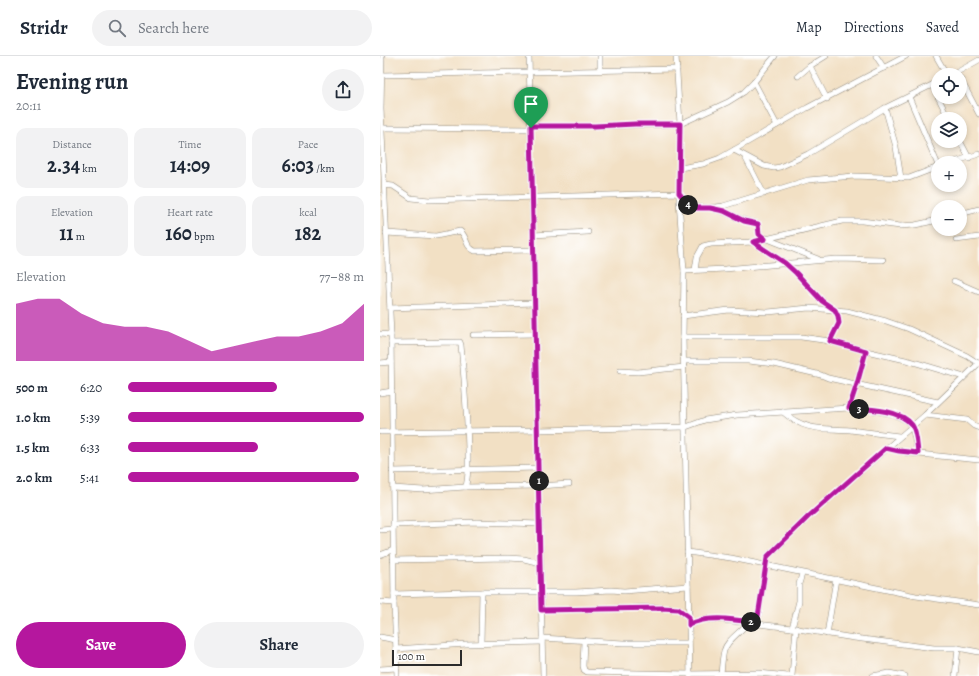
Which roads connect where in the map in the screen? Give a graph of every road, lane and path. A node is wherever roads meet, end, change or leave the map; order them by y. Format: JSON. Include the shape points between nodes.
{"nodes":[{"id":1,"x":382,"y":56,"type":"edge"},
{"id":2,"x":529,"y":56,"type":"edge"},
{"id":3,"x":600,"y":56,"type":"edge"},
{"id":4,"x":676,"y":56,"type":"edge"},
{"id":5,"x":775,"y":56,"type":"edge"},
{"id":6,"x":826,"y":56,"type":"edge"},
{"id":7,"x":876,"y":56,"type":"edge"},
{"id":8,"x":906,"y":56,"type":"edge"},
{"id":9,"x":936,"y":56,"type":"edge"},
{"id":10,"x":979,"y":60,"type":"edge"},
{"id":11,"x":810,"y":66,"type":"junction"},
{"id":12,"x":884,"y":68,"type":"junction"},
{"id":13,"x":943,"y":68,"type":"edge"},
{"id":14,"x":966,"y":68,"type":"edge"},
{"id":15,"x":677,"y":69,"type":"junction"},
{"id":16,"x":600,"y":70,"type":"junction"},
{"id":17,"x":529,"y":71,"type":"junction"},
{"id":18,"x":798,"y":76,"type":"dead end"},
{"id":19,"x":381,"y":77,"type":"edge"},
{"id":20,"x":754,"y":82,"type":"junction"},
{"id":21,"x":931,"y":86,"type":"edge"},
{"id":22,"x":967,"y":91,"type":"edge"},
{"id":23,"x":908,"y":97,"type":"junction"},
{"id":24,"x":827,"y":99,"type":"junction"},
{"id":25,"x":885,"y":108,"type":"junction"},
{"id":26,"x":381,"y":109,"type":"edge"},
{"id":27,"x":979,"y":114,"type":"edge"},
{"id":28,"x":680,"y":124,"type":"junction"},
{"id":29,"x":777,"y":125,"type":"junction"},
{"id":30,"x":531,"y":127,"type":"junction"},
{"id":31,"x":383,"y":128,"type":"junction"},
{"id":32,"x":964,"y":148,"type":"edge"},
{"id":33,"x":734,"y":150,"type":"junction"},
{"id":34,"x":382,"y":152,"type":"edge"},
{"id":35,"x":979,"y":154,"type":"edge"},
{"id":36,"x":934,"y":156,"type":"edge"},
{"id":37,"x":745,"y":157,"type":"junction"},
{"id":38,"x":969,"y":158,"type":"joint"},
{"id":39,"x":680,"y":168,"type":"junction"},
{"id":40,"x":931,"y":169,"type":"edge"},
{"id":41,"x":901,"y":178,"type":"junction"},
{"id":42,"x":385,"y":185,"type":"junction"},
{"id":43,"x":679,"y":193,"type":"junction"},
{"id":44,"x":764,"y":194,"type":"junction"},
{"id":45,"x":532,"y":198,"type":"junction"},
{"id":46,"x":710,"y":208,"type":"junction"},
{"id":47,"x":979,"y":209,"type":"edge"},
{"id":48,"x":967,"y":212,"type":"edge"},
{"id":49,"x":931,"y":222,"type":"edge"},
{"id":50,"x":384,"y":229,"type":"edge"},
{"id":51,"x":588,"y":232,"type":"dead end"},
{"id":52,"x":534,"y":235,"type":"junction"},
{"id":53,"x":979,"y":237,"type":"edge"},
{"id":54,"x":765,"y":239,"type":"junction"},
{"id":55,"x":956,"y":240,"type":"dead end"},
{"id":56,"x":753,"y":242,"type":"junction"},
{"id":57,"x":534,"y":250,"type":"junction"},
{"id":58,"x":821,"y":260,"type":"junction"},
{"id":59,"x":883,"y":260,"type":"dead end"},
{"id":60,"x":785,"y":263,"type":"junction"},
{"id":61,"x":695,"y":270,"type":"junction"},
{"id":62,"x":684,"y":271,"type":"junction"},
{"id":63,"x":954,"y":281,"type":"dead end"},
{"id":64,"x":979,"y":292,"type":"edge"},
{"id":65,"x":535,"y":303,"type":"junction"},
{"id":66,"x":390,"y":308,"type":"junction"},
{"id":67,"x":835,"y":310,"type":"junction"},
{"id":68,"x":683,"y":316,"type":"junction"},
{"id":69,"x":380,"y":334,"type":"edge"},
{"id":70,"x":535,"y":334,"type":"junction"},
{"id":71,"x":391,"y":335,"type":"junction"},
{"id":72,"x":473,"y":335,"type":"dead end"},
{"id":73,"x":683,"y":337,"type":"junction"},
{"id":74,"x":830,"y":341,"type":"junction"},
{"id":75,"x":391,"y":343,"type":"junction"},
{"id":76,"x":866,"y":351,"type":"junction"},
{"id":77,"x":391,"y":362,"type":"junction"},
{"id":78,"x":380,"y":363,"type":"edge"},
{"id":79,"x":684,"y":364,"type":"junction"},
{"id":80,"x":978,"y":365,"type":"edge"},
{"id":81,"x":620,"y":371,"type":"dead end"},
{"id":82,"x":964,"y":377,"type":"junction"},
{"id":83,"x":857,"y":384,"type":"junction"},
{"id":84,"x":392,"y":391,"type":"junction"},
{"id":85,"x":380,"y":393,"type":"edge"},
{"id":86,"x":938,"y":402,"type":"junction"},
{"id":87,"x":849,"y":408,"type":"junction"},
{"id":88,"x":783,"y":412,"type":"junction"},
{"id":89,"x":926,"y":414,"type":"junction"},
{"id":90,"x":912,"y":426,"type":"junction"},
{"id":91,"x":686,"y":427,"type":"junction"},
{"id":92,"x":979,"y":428,"type":"edge"},
{"id":93,"x":538,"y":430,"type":"junction"},
{"id":94,"x":467,"y":431,"type":"junction"},
{"id":95,"x":380,"y":432,"type":"edge"},
{"id":96,"x":392,"y":432,"type":"junction"},
{"id":97,"x":899,"y":436,"type":"junction"},
{"id":98,"x":886,"y":448,"type":"junction"},
{"id":99,"x":918,"y":453,"type":"junction"},
{"id":100,"x":979,"y":460,"type":"edge"},
{"id":101,"x":538,"y":468,"type":"junction"},
{"id":102,"x":468,"y":470,"type":"junction"},
{"id":103,"x":392,"y":471,"type":"junction"},
{"id":104,"x":570,"y":484,"type":"dead end"},
{"id":105,"x":539,"y":486,"type":"junction"},
{"id":106,"x":465,"y":487,"type":"junction"},
{"id":107,"x":393,"y":488,"type":"junction"},
{"id":108,"x":540,"y":524,"type":"junction"},
{"id":109,"x":393,"y":527,"type":"junction"},
{"id":110,"x":380,"y":530,"type":"edge"},
{"id":111,"x":393,"y":550,"type":"junction"},
{"id":112,"x":687,"y":552,"type":"junction"},
{"id":113,"x":380,"y":556,"type":"edge"},
{"id":114,"x":393,"y":560,"type":"junction"},
{"id":115,"x":540,"y":563,"type":"junction"},
{"id":116,"x":766,"y":566,"type":"junction"},
{"id":117,"x":802,"y":574,"type":"junction"},
{"id":118,"x":836,"y":579,"type":"junction"},
{"id":119,"x":688,"y":586,"type":"junction"},
{"id":120,"x":482,"y":592,"type":"junction"},
{"id":121,"x":541,"y":592,"type":"junction"},
{"id":122,"x":394,"y":594,"type":"junction"},
{"id":123,"x":380,"y":602,"type":"edge"},
{"id":124,"x":394,"y":603,"type":"junction"},
{"id":125,"x":979,"y":606,"type":"edge"},
{"id":126,"x":541,"y":610,"type":"junction"},
{"id":127,"x":689,"y":617,"type":"junction"},
{"id":128,"x":748,"y":622,"type":"junction"},
{"id":129,"x":757,"y":623,"type":"junction"},
{"id":130,"x":689,"y":625,"type":"junction"},
{"id":131,"x":794,"y":628,"type":"junction"},
{"id":132,"x":827,"y":634,"type":"junction"},
{"id":133,"x":380,"y":637,"type":"edge"},
{"id":134,"x":396,"y":640,"type":"junction"},
{"id":135,"x":542,"y":640,"type":"junction"},
{"id":136,"x":584,"y":640,"type":"junction"},
{"id":137,"x":481,"y":643,"type":"junction"},
{"id":138,"x":689,"y":643,"type":"junction"},
{"id":139,"x":396,"y":648,"type":"junction"},
{"id":140,"x":958,"y":648,"type":"junction"},
{"id":141,"x":979,"y":652,"type":"edge"},
{"id":142,"x":397,"y":668,"type":"junction"},
{"id":143,"x":380,"y":669,"type":"edge"},
{"id":144,"x":721,"y":673,"type":"junction"},
{"id":145,"x":690,"y":675,"type":"edge"},
{"id":146,"x":397,"y":676,"type":"edge"},
{"id":147,"x":543,"y":676,"type":"edge"},
{"id":148,"x":788,"y":676,"type":"edge"},
{"id":149,"x":792,"y":676,"type":"edge"},
{"id":150,"x":872,"y":676,"type":"edge"},
{"id":151,"x":905,"y":676,"type":"edge"},
{"id":152,"x":955,"y":676,"type":"edge"}],
"edges":[{"from":1,"to":19,"type":"street"},
{"from":2,"to":17,"type":"street"},
{"from":3,"to":16,"type":"street"},
{"from":4,"to":15,"type":"street"},
{"from":5,"to":20,"type":"street"},
{"from":6,"to":11,"type":"street"},
{"from":7,"to":12,"type":"street"},
{"from":8,"to":12,"type":"street"},
{"from":9,"to":13,"type":"street"},
{"from":10,"to":14,"type":"street"},
{"from":11,"to":18,"type":"street"},
{"from":11,"to":24,"type":"street"},
{"from":12,"to":24,"type":"street"},
{"from":15,"to":16,"type":"street"},
{"from":15,"to":28,"type":"street"},
{"from":16,"to":17,"type":"street"},
{"from":17,"to":19,"type":"street"},
{"from":17,"to":30,"type":"street"},
{"from":19,"to":26,"type":"street"},
{"from":20,"to":28,"type":"street","via":[[728,102]]},
{"from":20,"to":29,"type":"street"},
{"from":21,"to":23,"type":"street"},
{"from":22,"to":27,"type":"street"},
{"from":23,"to":25,"type":"street"},
{"from":23,"to":36,"type":"street"},
{"from":24,"to":29,"type":"street"},
{"from":25,"to":37,"type":"street","via":[[808,154],[780,167],[769,167]]},
{"from":25,"to":41,"type":"street","via":[[896,147]]},
{"from":26,"to":31,"type":"street"},
{"from":28,"to":30,"type":"street"},
{"from":28,"to":39,"type":"street"},
{"from":29,"to":33,"type":"street"},
{"from":30,"to":31,"type":"street"},
{"from":30,"to":45,"type":"street"},
{"from":31,"to":34,"type":"street"},
{"from":32,"to":38,"type":"street"},
{"from":33,"to":37,"type":"street"},
{"from":33,"to":39,"type":"street","via":[[703,164]]},
{"from":34,"to":42,"type":"street"},
{"from":35,"to":38,"type":"street"},
{"from":37,"to":44,"type":"street"},
{"from":39,"to":43,"type":"street"},
{"from":40,"to":41,"type":"street","via":[[916,176]]},
{"from":41,"to":44,"type":"street","via":[[854,176],[814,179]]},
{"from":42,"to":45,"type":"street","via":[[394,186],[411,198],[429,200]]},
{"from":42,"to":50,"type":"street"},
{"from":43,"to":45,"type":"street"},
{"from":43,"to":46,"type":"street","via":[[691,207]]},
{"from":43,"to":62,"type":"street"},
{"from":44,"to":46,"type":"street"},
{"from":45,"to":52,"type":"street"},
{"from":46,"to":54,"type":"street","via":[[729,213],[744,221],[757,223],[759,234]]},
{"from":47,"to":48,"type":"street"},
{"from":49,"to":54,"type":"street","via":[[900,226],[842,221]]},
{"from":50,"to":57,"type":"street","via":[[436,236],[460,232],[468,246],[475,251]]},
{"from":50,"to":66,"type":"street"},
{"from":51,"to":52,"type":"street"},
{"from":52,"to":57,"type":"street"},
{"from":53,"to":55,"type":"street"},
{"from":54,"to":56,"type":"street"},
{"from":54,"to":58,"type":"street"},
{"from":56,"to":60,"type":"street"},
{"from":56,"to":61,"type":"street","via":[[703,246],[697,257]]},
{"from":57,"to":65,"type":"street"},
{"from":58,"to":59,"type":"street"},
{"from":58,"to":60,"type":"street"},
{"from":60,"to":61,"type":"street"},
{"from":60,"to":67,"type":"street","via":[[822,301]]},
{"from":61,"to":62,"type":"street"},
{"from":62,"to":68,"type":"street"},
{"from":63,"to":64,"type":"street"},
{"from":65,"to":66,"type":"street"},
{"from":65,"to":70,"type":"street"},
{"from":66,"to":71,"type":"street"},
{"from":67,"to":68,"type":"street","via":[[729,310]]},
{"from":67,"to":74,"type":"street","via":[[839,323]]},
{"from":67,"to":80,"type":"street","via":[[910,329],[967,356]]},
{"from":68,"to":73,"type":"street"},
{"from":69,"to":71,"type":"street"},
{"from":70,"to":72,"type":"street"},
{"from":70,"to":93,"type":"street"},
{"from":71,"to":75,"type":"street"},
{"from":73,"to":74,"type":"street","via":[[801,337]]},
{"from":73,"to":79,"type":"street"},
{"from":74,"to":76,"type":"street"},
{"from":75,"to":77,"type":"street"},
{"from":75,"to":94,"type":"street","via":[[460,342]]},
{"from":76,"to":82,"type":"street"},
{"from":76,"to":83,"type":"street"},
{"from":77,"to":78,"type":"street"},
{"from":77,"to":84,"type":"street"},
{"from":79,"to":81,"type":"street","via":[[638,372]]},
{"from":79,"to":83,"type":"street","via":[[748,361],[774,364]]},
{"from":79,"to":91,"type":"street"},
{"from":80,"to":82,"type":"street"},
{"from":82,"to":86,"type":"street"},
{"from":83,"to":86,"type":"street"},
{"from":83,"to":87,"type":"street"},
{"from":84,"to":85,"type":"street"},
{"from":84,"to":96,"type":"street"},
{"from":86,"to":89,"type":"street"},
{"from":87,"to":88,"type":"street"},
{"from":87,"to":90,"type":"street","via":[[894,414]]},
{"from":88,"to":91,"type":"street","via":[[705,420]]},
{"from":88,"to":97,"type":"street","via":[[795,422],[809,427]]},
{"from":89,"to":90,"type":"street"},
{"from":89,"to":92,"type":"street","via":[[967,420]]},
{"from":90,"to":97,"type":"street"},
{"from":90,"to":99,"type":"street"},
{"from":91,"to":93,"type":"street"},
{"from":91,"to":112,"type":"street"},
{"from":93,"to":94,"type":"street"},
{"from":93,"to":101,"type":"street"},
{"from":94,"to":96,"type":"street"},
{"from":94,"to":102,"type":"street"},
{"from":95,"to":96,"type":"street"},
{"from":96,"to":103,"type":"street"},
{"from":97,"to":98,"type":"street"},
{"from":98,"to":99,"type":"street"},
{"from":98,"to":116,"type":"street","via":[[788,536],[768,556]]},
{"from":99,"to":100,"type":"street"},
{"from":101,"to":102,"type":"street"},
{"from":101,"to":105,"type":"street"},
{"from":102,"to":103,"type":"street"},
{"from":102,"to":106,"type":"street"},
{"from":103,"to":107,"type":"street"},
{"from":104,"to":105,"type":"street"},
{"from":105,"to":106,"type":"street"},
{"from":105,"to":108,"type":"street"},
{"from":106,"to":107,"type":"street","via":[[423,490]]},
{"from":107,"to":109,"type":"street"},
{"from":108,"to":109,"type":"street","via":[[477,522]]},
{"from":108,"to":115,"type":"street"},
{"from":109,"to":110,"type":"street"},
{"from":109,"to":111,"type":"street"},
{"from":111,"to":113,"type":"street"},
{"from":111,"to":114,"type":"street"},
{"from":112,"to":116,"type":"street"},
{"from":112,"to":119,"type":"street"},
{"from":114,"to":115,"type":"street","via":[[508,558]]},
{"from":114,"to":122,"type":"street"},
{"from":115,"to":121,"type":"street"},
{"from":116,"to":117,"type":"street"},
{"from":116,"to":129,"type":"street"},
{"from":117,"to":118,"type":"street"},
{"from":117,"to":131,"type":"street"},
{"from":118,"to":125,"type":"street"},
{"from":118,"to":132,"type":"street"},
{"from":119,"to":121,"type":"street","via":[[624,591]]},
{"from":119,"to":127,"type":"street"},
{"from":120,"to":121,"type":"street"},
{"from":120,"to":122,"type":"street"},
{"from":120,"to":137,"type":"street"},
{"from":121,"to":126,"type":"street"},
{"from":122,"to":124,"type":"street"},
{"from":123,"to":124,"type":"street"},
{"from":124,"to":134,"type":"street"},
{"from":126,"to":127,"type":"street","via":[[650,607],[678,609]]},
{"from":126,"to":135,"type":"street"},
{"from":127,"to":130,"type":"street"},
{"from":128,"to":129,"type":"street"},
{"from":128,"to":130,"type":"street","via":[[708,619]]},
{"from":128,"to":144,"type":"street","via":[[724,650]]},
{"from":129,"to":131,"type":"street"},
{"from":130,"to":138,"type":"street"},
{"from":131,"to":132,"type":"street"},
{"from":131,"to":149,"type":"street"},
{"from":132,"to":140,"type":"street","via":[[934,648]]},
{"from":133,"to":134,"type":"street"},
{"from":134,"to":139,"type":"street"},
{"from":135,"to":136,"type":"street"},
{"from":135,"to":137,"type":"street"},
{"from":135,"to":147,"type":"street"},
{"from":136,"to":138,"type":"street"},
{"from":136,"to":145,"type":"street","via":[[583,666],[588,672]]},
{"from":137,"to":139,"type":"street"},
{"from":138,"to":145,"type":"street"},
{"from":139,"to":142,"type":"street"},
{"from":140,"to":141,"type":"street"},
{"from":140,"to":152,"type":"street"},
{"from":142,"to":143,"type":"street"},
{"from":142,"to":146,"type":"street"},
{"from":144,"to":145,"type":"street"},
{"from":144,"to":148,"type":"street"},
{"from":150,"to":151,"type":"street","via":[[889,673]]}]}
